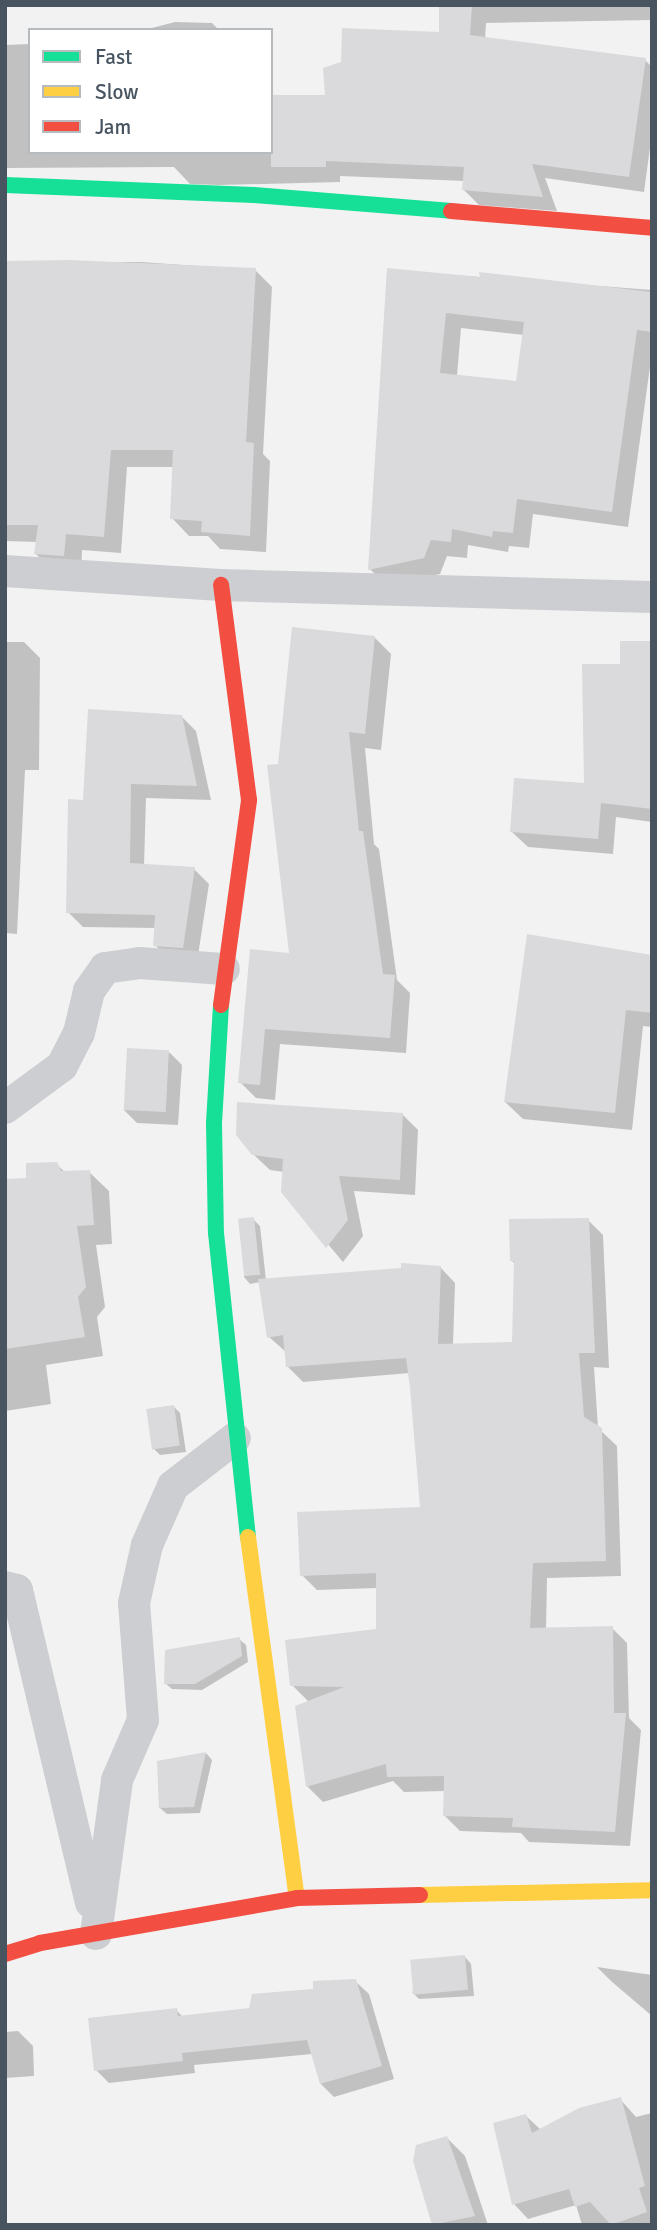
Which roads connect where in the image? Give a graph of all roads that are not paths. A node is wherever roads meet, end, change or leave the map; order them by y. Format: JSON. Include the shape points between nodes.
{"nodes":[{"id":1,"x":5,"y":185,"type":"edge"},
{"id":2,"x":652,"y":228,"type":"edge"},
{"id":3,"x":5,"y":571,"type":"edge"},
{"id":4,"x":221,"y":585,"type":"junction"},
{"id":5,"x":652,"y":597,"type":"edge"},
{"id":6,"x":224,"y":969,"type":"junction"},
{"id":7,"x":5,"y":1108,"type":"edge"},
{"id":8,"x":235,"y":1438,"type":"junction"},
{"id":9,"x":5,"y":1587,"type":"edge"},
{"id":10,"x":652,"y":1890,"type":"edge"},
{"id":11,"x":297,"y":1898,"type":"junction"},
{"id":12,"x":97,"y":1931,"type":"junction"},
{"id":13,"x":5,"y":1954,"type":"edge"}],
"edges":[{"from":1,"to":2,"type":"street","via":[[254,195]]},
{"from":3,"to":4,"type":"street"},
{"from":4,"to":5,"type":"street"},
{"from":4,"to":6,"type":"street","via":[[249,800]]},
{"from":6,"to":7,"type":"street","via":[[139,963],[105,968],[89,991],[79,1033],[62,1066]]},
{"from":6,"to":8,"type":"street","via":[[214,1123],[216,1219]]},
{"from":8,"to":11,"type":"street"},
{"from":8,"to":12,"type":"street","via":[[173,1486],[147,1545],[134,1603],[143,1720],[117,1780]]},
{"from":9,"to":12,"type":"street","via":[[17,1590]]},
{"from":10,"to":11,"type":"street"},
{"from":11,"to":12,"type":"street"},
{"from":12,"to":13,"type":"street"}]}
